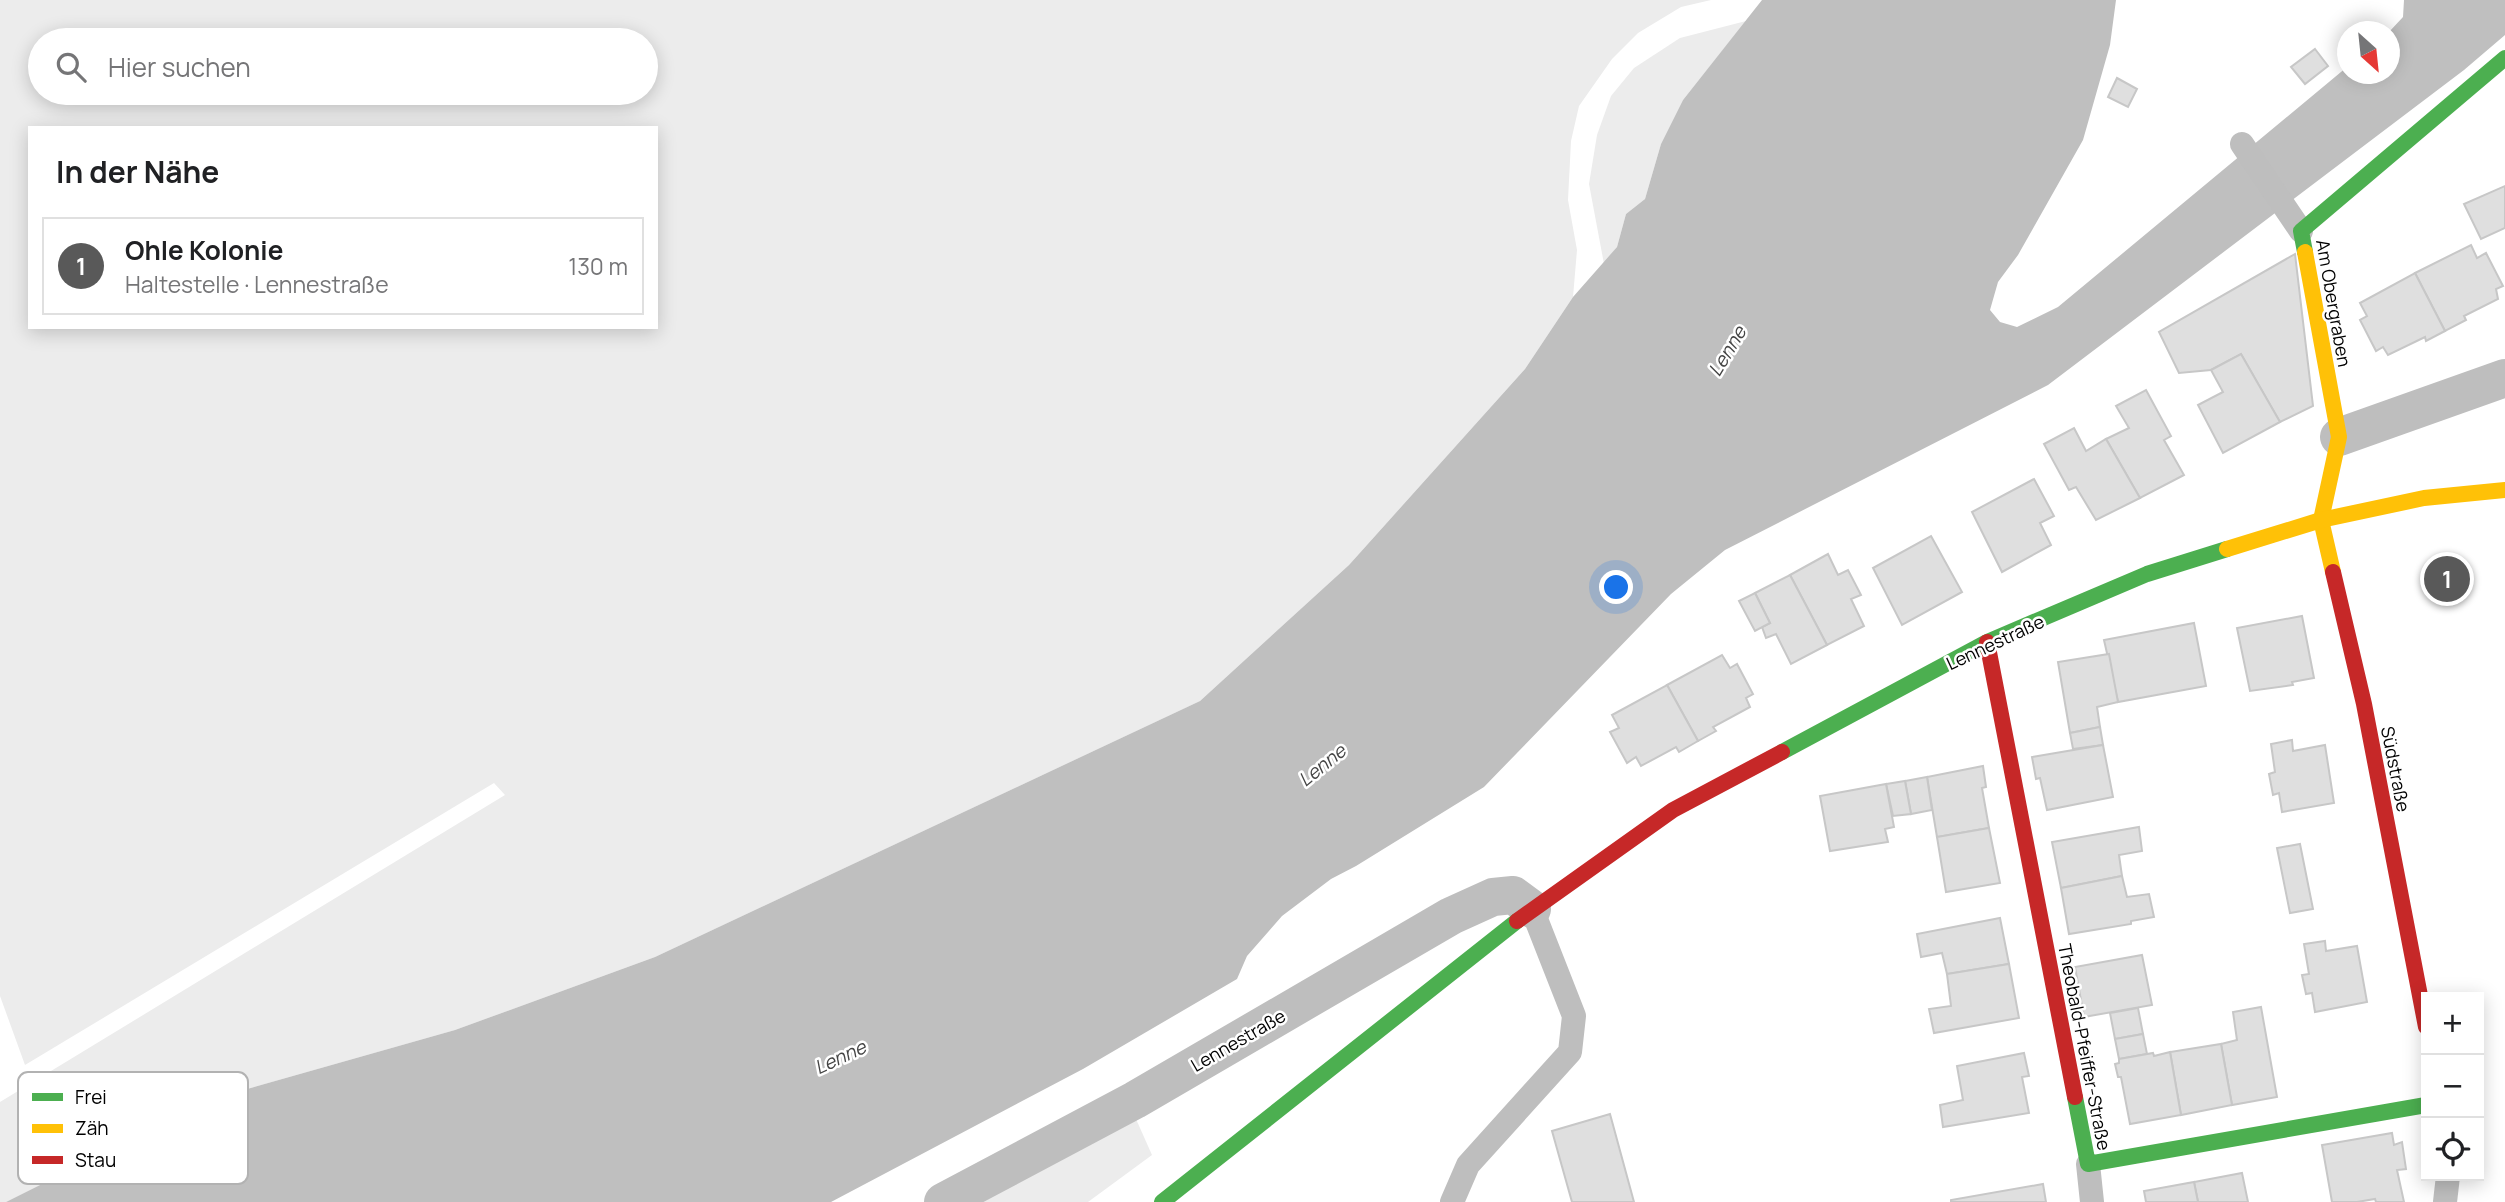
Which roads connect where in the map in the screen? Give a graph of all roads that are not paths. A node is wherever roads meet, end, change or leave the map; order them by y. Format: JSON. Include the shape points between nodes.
{"nodes":[{"id":1,"x":2505,"y":58,"type":"edge"},
{"id":2,"x":2242,"y":145,"type":"dead end"},
{"id":3,"x":2297,"y":223,"type":"junction"},
{"id":4,"x":2505,"y":378,"type":"edge"},
{"id":5,"x":2339,"y":437,"type":"junction"},
{"id":6,"x":2505,"y":490,"type":"edge"},
{"id":7,"x":2321,"y":520,"type":"junction"},
{"id":8,"x":1987,"y":642,"type":"junction"},
{"id":9,"x":1532,"y":909,"type":"junction"},
{"id":10,"x":2421,"y":1001,"type":"edge"},
{"id":11,"x":2421,"y":1106,"type":"edge"},
{"id":12,"x":2088,"y":1164,"type":"junction"},
{"id":13,"x":2447,"y":1181,"type":"edge"},
{"id":14,"x":943,"y":1202,"type":"edge"},
{"id":15,"x":1162,"y":1202,"type":"edge"},
{"id":16,"x":1452,"y":1202,"type":"edge"},
{"id":17,"x":2092,"y":1202,"type":"edge"},
{"id":18,"x":2445,"y":1202,"type":"edge"}],
"edges":[{"from":1,"to":3,"type":"street","name":"Am Obergraben"},
{"from":2,"to":3,"type":"lane"},
{"from":3,"to":5,"type":"street","name":"Am Obergraben"},
{"from":4,"to":5,"type":"street"},
{"from":5,"to":7,"type":"street","name":"Am Obergraben"},
{"from":6,"to":7,"type":"street","name":"Lennestraße","via":[[2424,498]]},
{"from":7,"to":8,"type":"street","name":"Lennestraße","via":[[2147,574]]},
{"from":7,"to":10,"type":"street","name":"Südstraße","via":[[2364,704]]},
{"from":8,"to":9,"type":"street","name":"Lennestraße","via":[[1673,810]]},
{"from":8,"to":12,"type":"street","name":"Theobald-Pfeiffer-Straße"},
{"from":9,"to":14,"type":"street","name":"Lennestraße","via":[[1513,895],[1493,897],[1451,916],[1135,1100]]},
{"from":9,"to":15,"type":"street","name":"Lennestraße"},
{"from":9,"to":16,"type":"lane","via":[[1574,1016],[1570,1052],[1468,1165]]},
{"from":11,"to":12,"type":"street","name":"Theobald-Pfeiffer-Straße"},
{"from":12,"to":17,"type":"lane"},
{"from":13,"to":18,"type":"lane"}]}
